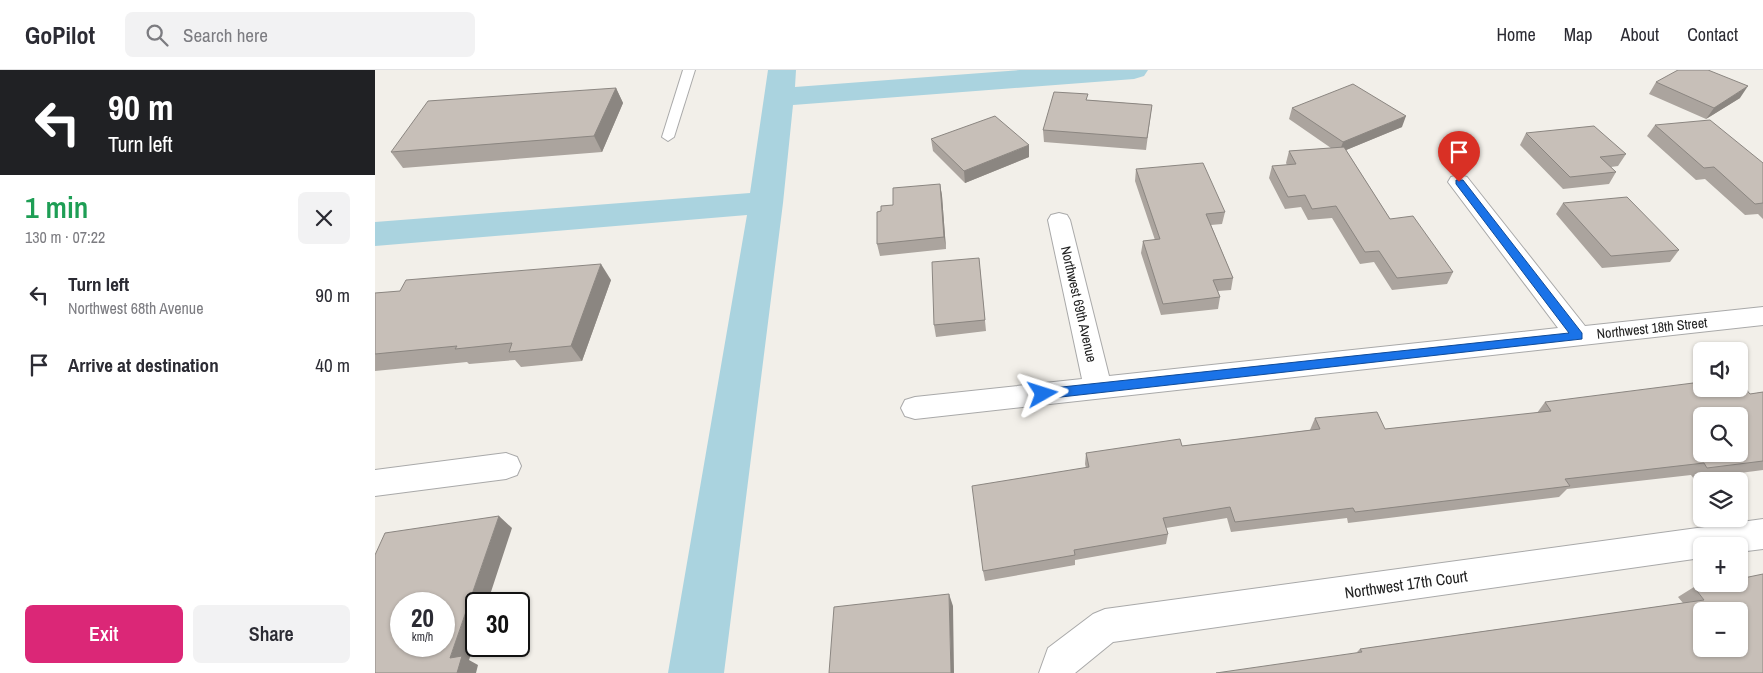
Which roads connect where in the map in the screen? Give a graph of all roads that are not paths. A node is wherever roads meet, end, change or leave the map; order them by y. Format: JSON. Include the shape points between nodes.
{"nodes":[{"id":1,"x":689,"y":70,"type":"edge"},
{"id":2,"x":668,"y":136,"type":"dead end"},
{"id":3,"x":1459,"y":182,"type":"dead end"},
{"id":4,"x":1059,"y":220,"type":"dead end"},
{"id":5,"x":1763,"y":316,"type":"edge"},
{"id":6,"x":1578,"y":336,"type":"junction"},
{"id":7,"x":1098,"y":388,"type":"junction"},
{"id":8,"x":915,"y":408,"type":"dead end"},
{"id":9,"x":506,"y":466,"type":"dead end"},
{"id":10,"x":377,"y":486,"type":"edge"},
{"id":11,"x":1763,"y":534,"type":"edge"},
{"id":12,"x":1059,"y":667,"type":"edge"}],
"edges":[{"from":1,"to":2,"type":"lane"},
{"from":3,"to":6,"type":"street"},
{"from":4,"to":7,"type":"street","name":"Northwest 69th Avenue"},
{"from":5,"to":6,"type":"street","name":"Northwest 18th Street"},
{"from":6,"to":7,"type":"street","name":"Northwest 18th Street"},
{"from":7,"to":8,"type":"street","name":"Northwest 18th Street"},
{"from":9,"to":10,"type":"street"},
{"from":11,"to":12,"type":"street","name":"Northwest 17th Court","via":[[1105,626]]}]}
